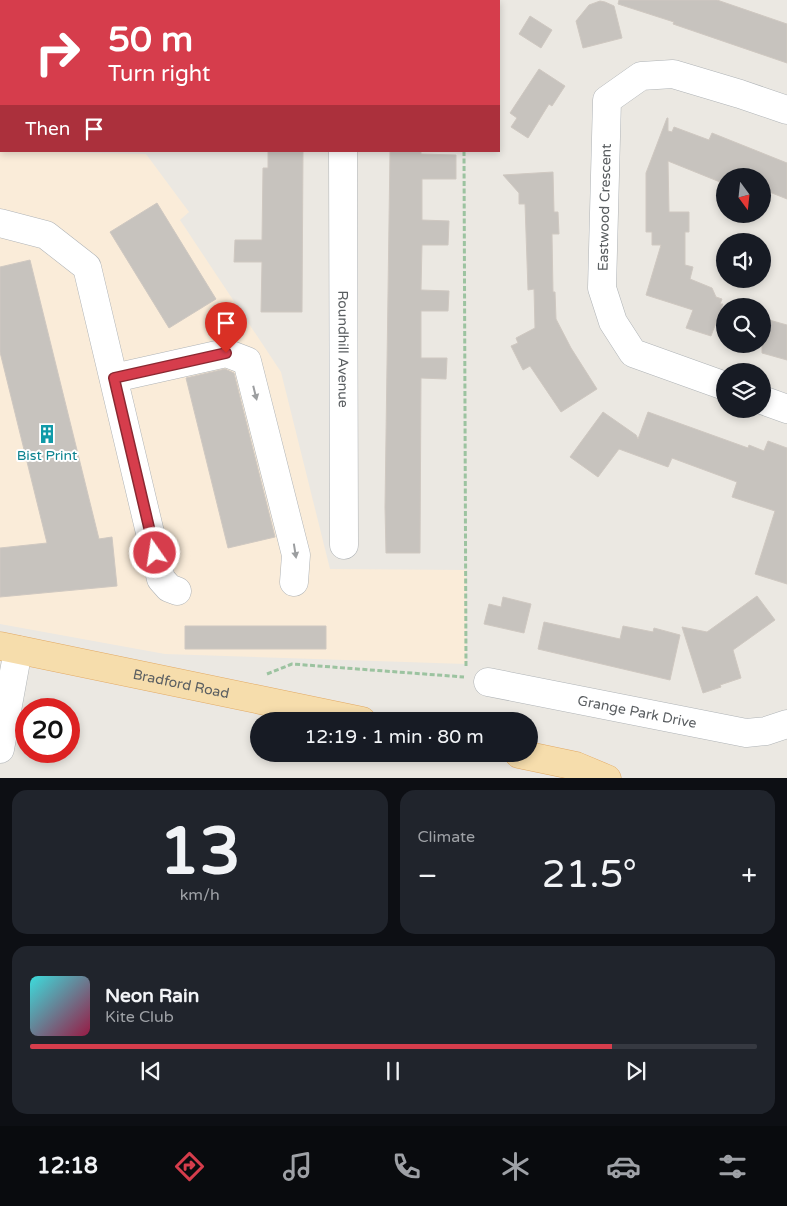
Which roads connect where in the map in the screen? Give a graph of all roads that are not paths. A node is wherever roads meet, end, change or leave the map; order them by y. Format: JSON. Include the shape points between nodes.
{"nodes":[{"id":1,"x":787,"y":110,"type":"edge"},
{"id":2,"x":343,"y":152,"type":"edge"},
{"id":3,"x":1,"y":222,"type":"edge"},
{"id":4,"x":114,"y":378,"type":"junction"},
{"id":5,"x":716,"y":383,"type":"edge"},
{"id":6,"x":771,"y":403,"type":"edge"},
{"id":7,"x":787,"y":408,"type":"edge"},
{"id":8,"x":344,"y":544,"type":"dead end"},
{"id":9,"x":294,"y":582,"type":"dead end"},
{"id":10,"x":177,"y":590,"type":"dead end"},
{"id":11,"x":9,"y":648,"type":"edge"},
{"id":12,"x":488,"y":682,"type":"dead end"},
{"id":13,"x":319,"y":712,"type":"edge"},
{"id":14,"x":787,"y":724,"type":"edge"},
{"id":15,"x":0,"y":750,"type":"edge"},
{"id":16,"x":538,"y":758,"type":"edge"},
{"id":17,"x":607,"y":778,"type":"edge"}],
"edges":[{"from":1,"to":5,"type":"street","name":"Eastwood Crescent","via":[[673,74],[641,76],[607,100],[602,288],[613,322],[633,353]]},
{"from":2,"to":8,"type":"street","name":"Roundhill Avenue"},
{"from":3,"to":4,"type":"street","via":[[46,235],[87,266]]},
{"from":4,"to":9,"type":"street","one_way":true,"via":[[226,353],[247,361],[296,555]]},
{"from":4,"to":10,"type":"street","via":[[162,579],[169,588]]},
{"from":6,"to":7,"type":"street"},
{"from":11,"to":13,"type":"main road","name":"Bradford Road"},
{"from":11,"to":15,"type":"street"},
{"from":12,"to":14,"type":"street","name":"Grange Park Drive","via":[[746,733]]},
{"from":16,"to":17,"type":"main road","via":[[576,766]]}]}
